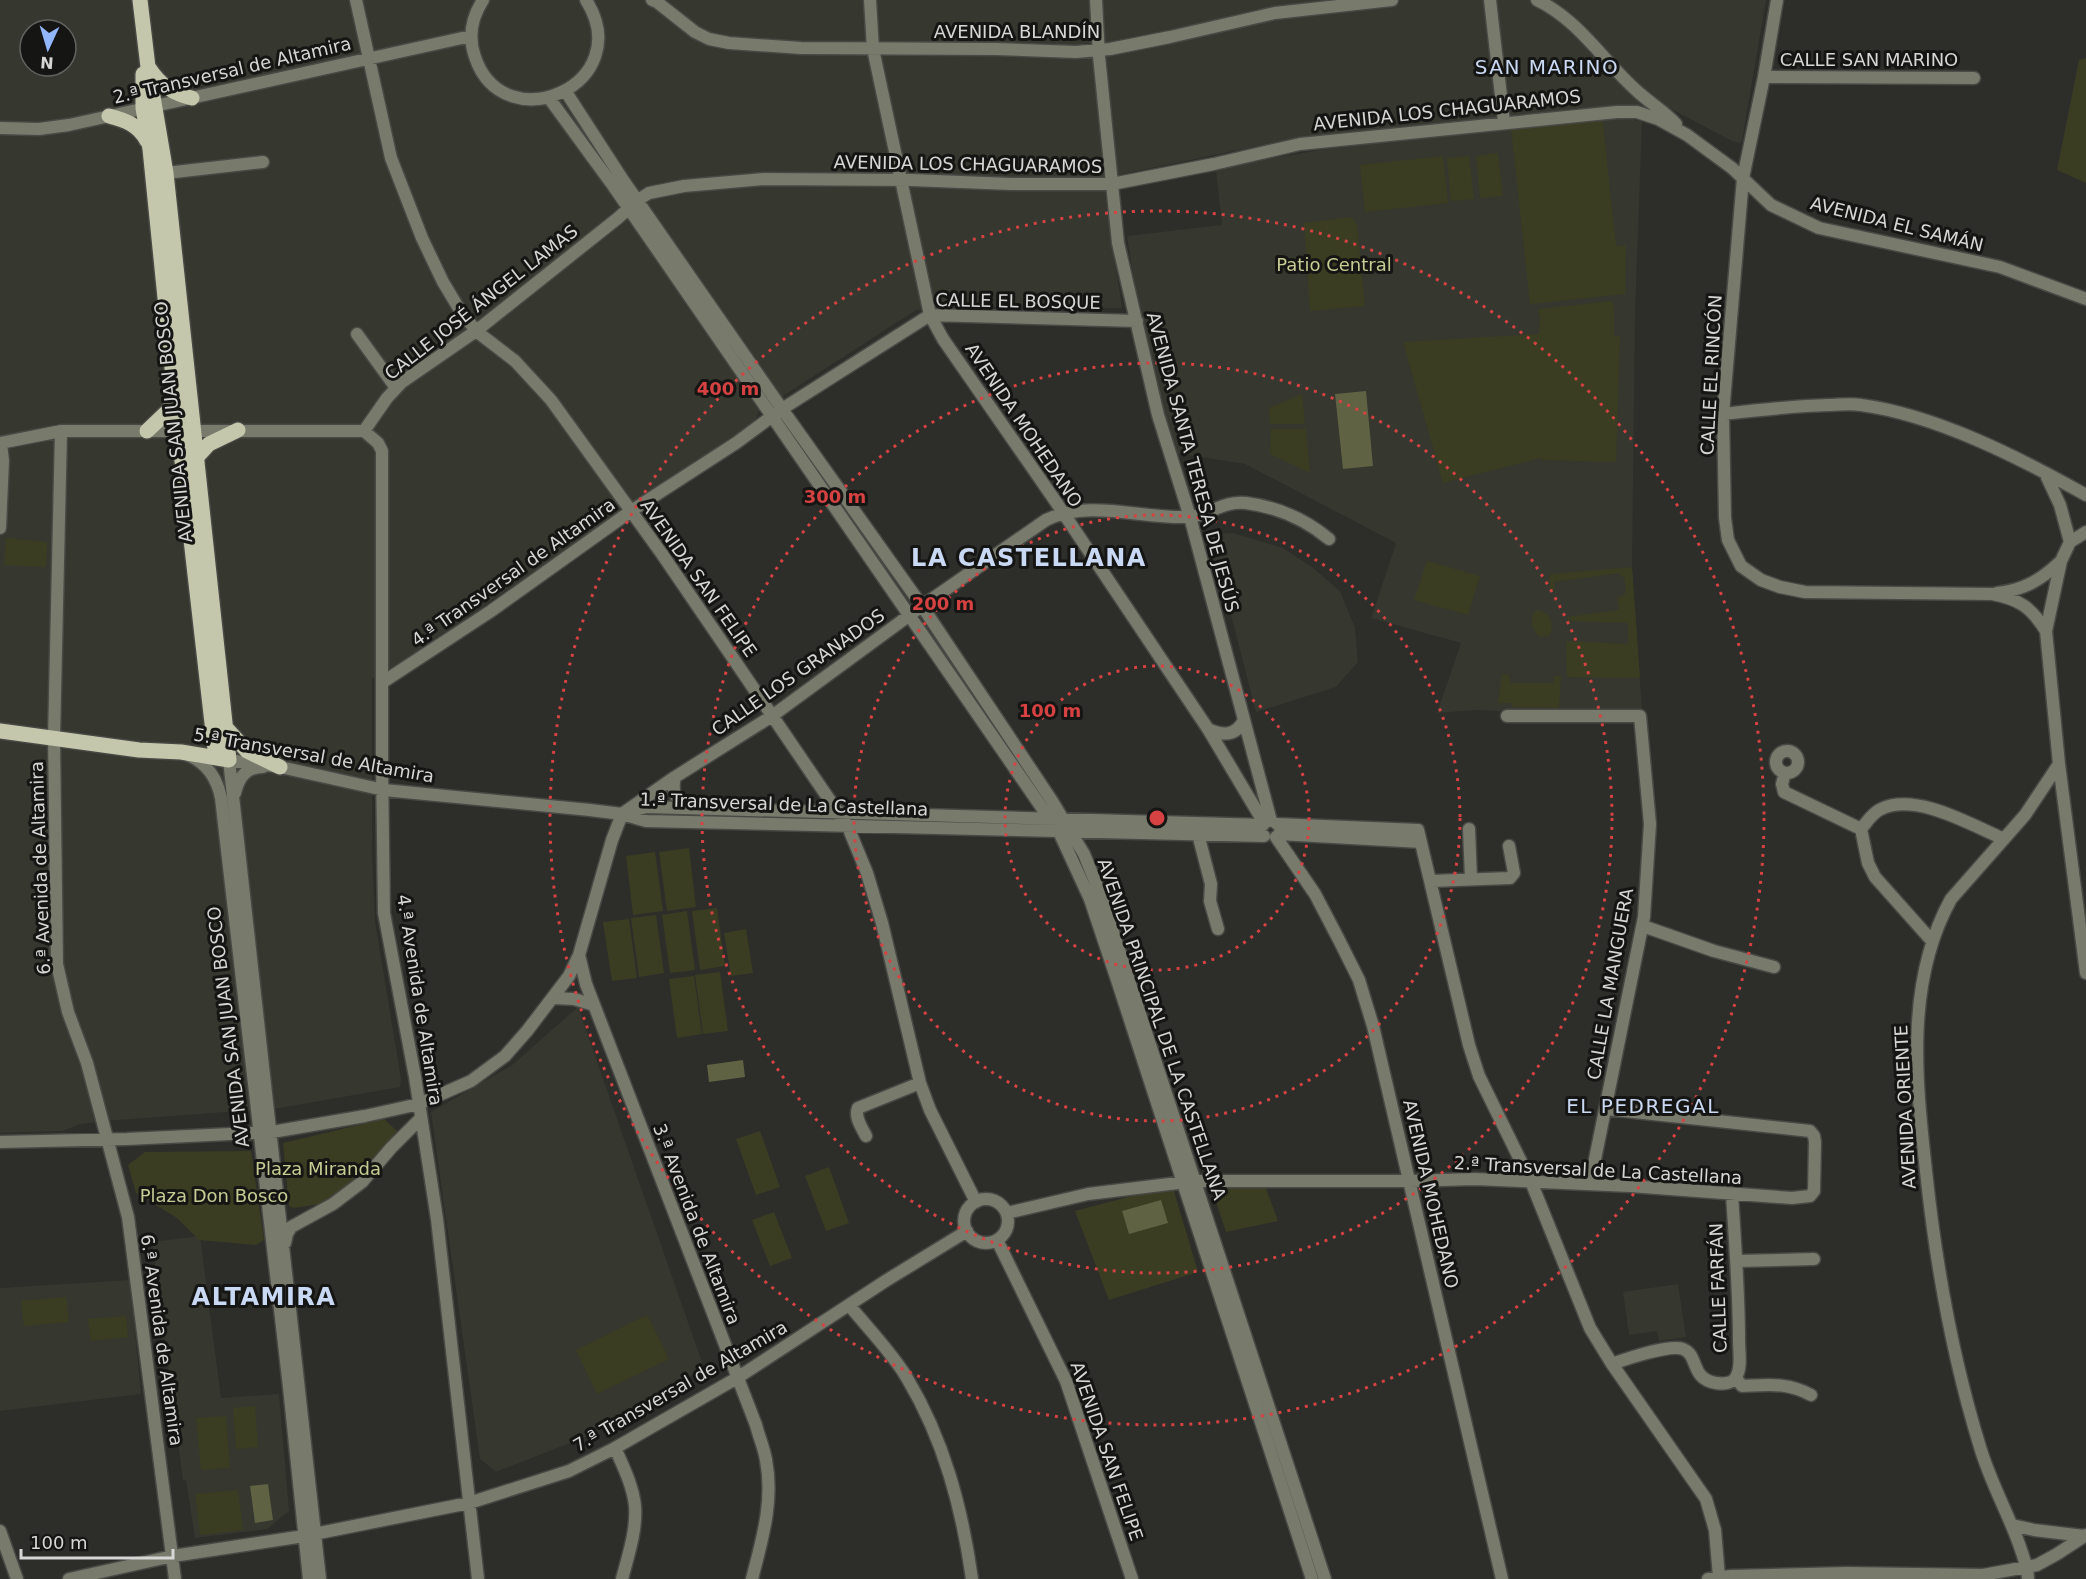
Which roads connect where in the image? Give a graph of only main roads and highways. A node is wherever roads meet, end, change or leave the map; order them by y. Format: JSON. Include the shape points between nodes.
{"nodes":[{"id":1,"x":140,"y":0,"type":"edge"},
{"id":2,"x":148,"y":67,"type":"junction"},
{"id":3,"x":192,"y":98,"type":"road end"},
{"id":4,"x":150,"y":107,"type":"junction"},
{"id":5,"x":109,"y":116,"type":"road end"},
{"id":6,"x":150,"y":149,"type":"junction"},
{"id":7,"x":175,"y":392,"type":"junction"},
{"id":8,"x":238,"y":430,"type":"road end"},
{"id":9,"x":147,"y":431,"type":"road end"},
{"id":10,"x":186,"y":431,"type":"junction"},
{"id":11,"x":197,"y":458,"type":"junction"},
{"id":12,"x":220,"y":726,"type":"junction"},
{"id":13,"x":0,"y":731,"type":"edge"},
{"id":14,"x":181,"y":752,"type":"junction"},
{"id":15,"x":225,"y":764,"type":"joint"},
{"id":16,"x":279,"y":767,"type":"road end"}],
"edges":[{"from":1,"to":2,"type":"main road","name":"AVENIDA SAN JUAN BOSCO"},
{"from":2,"to":3,"type":"main road","via":[[166,88]]},
{"from":2,"to":4,"type":"main road","name":"AVENIDA SAN JUAN BOSCO"},
{"from":4,"to":6,"type":"main road","name":"AVENIDA SAN JUAN BOSCO"},
{"from":4,"to":10,"type":"main road","name":"AVENIDA SAN JUAN BOSCO","via":[[166,173]]},
{"from":5,"to":6,"type":"main road","via":[[141,131]]},
{"from":6,"to":7,"type":"main road","name":"AVENIDA SAN JUAN BOSCO"},
{"from":7,"to":9,"type":"main road","via":[[169,410]]},
{"from":7,"to":10,"type":"main road","name":"AVENIDA SAN JUAN BOSCO"},
{"from":8,"to":11,"type":"main road","via":[[209,444]]},
{"from":10,"to":11,"type":"main road","name":"AVENIDA SAN JUAN BOSCO"},
{"from":10,"to":12,"type":"main road","name":"AVENIDA SAN JUAN BOSCO"},
{"from":11,"to":12,"type":"main road","name":"AVENIDA SAN JUAN BOSCO"},
{"from":12,"to":14,"type":"main road","via":[[205,744]]},
{"from":12,"to":15,"type":"main road","name":"AVENIDA SAN JUAN BOSCO"},
{"from":12,"to":16,"type":"main road","via":[[247,751]]},
{"from":13,"to":14,"type":"main road","name":"5.ª Transversal de Altamira"},
{"from":14,"to":15,"type":"main road","name":"5.ª Transversal de Altamira"}]}
